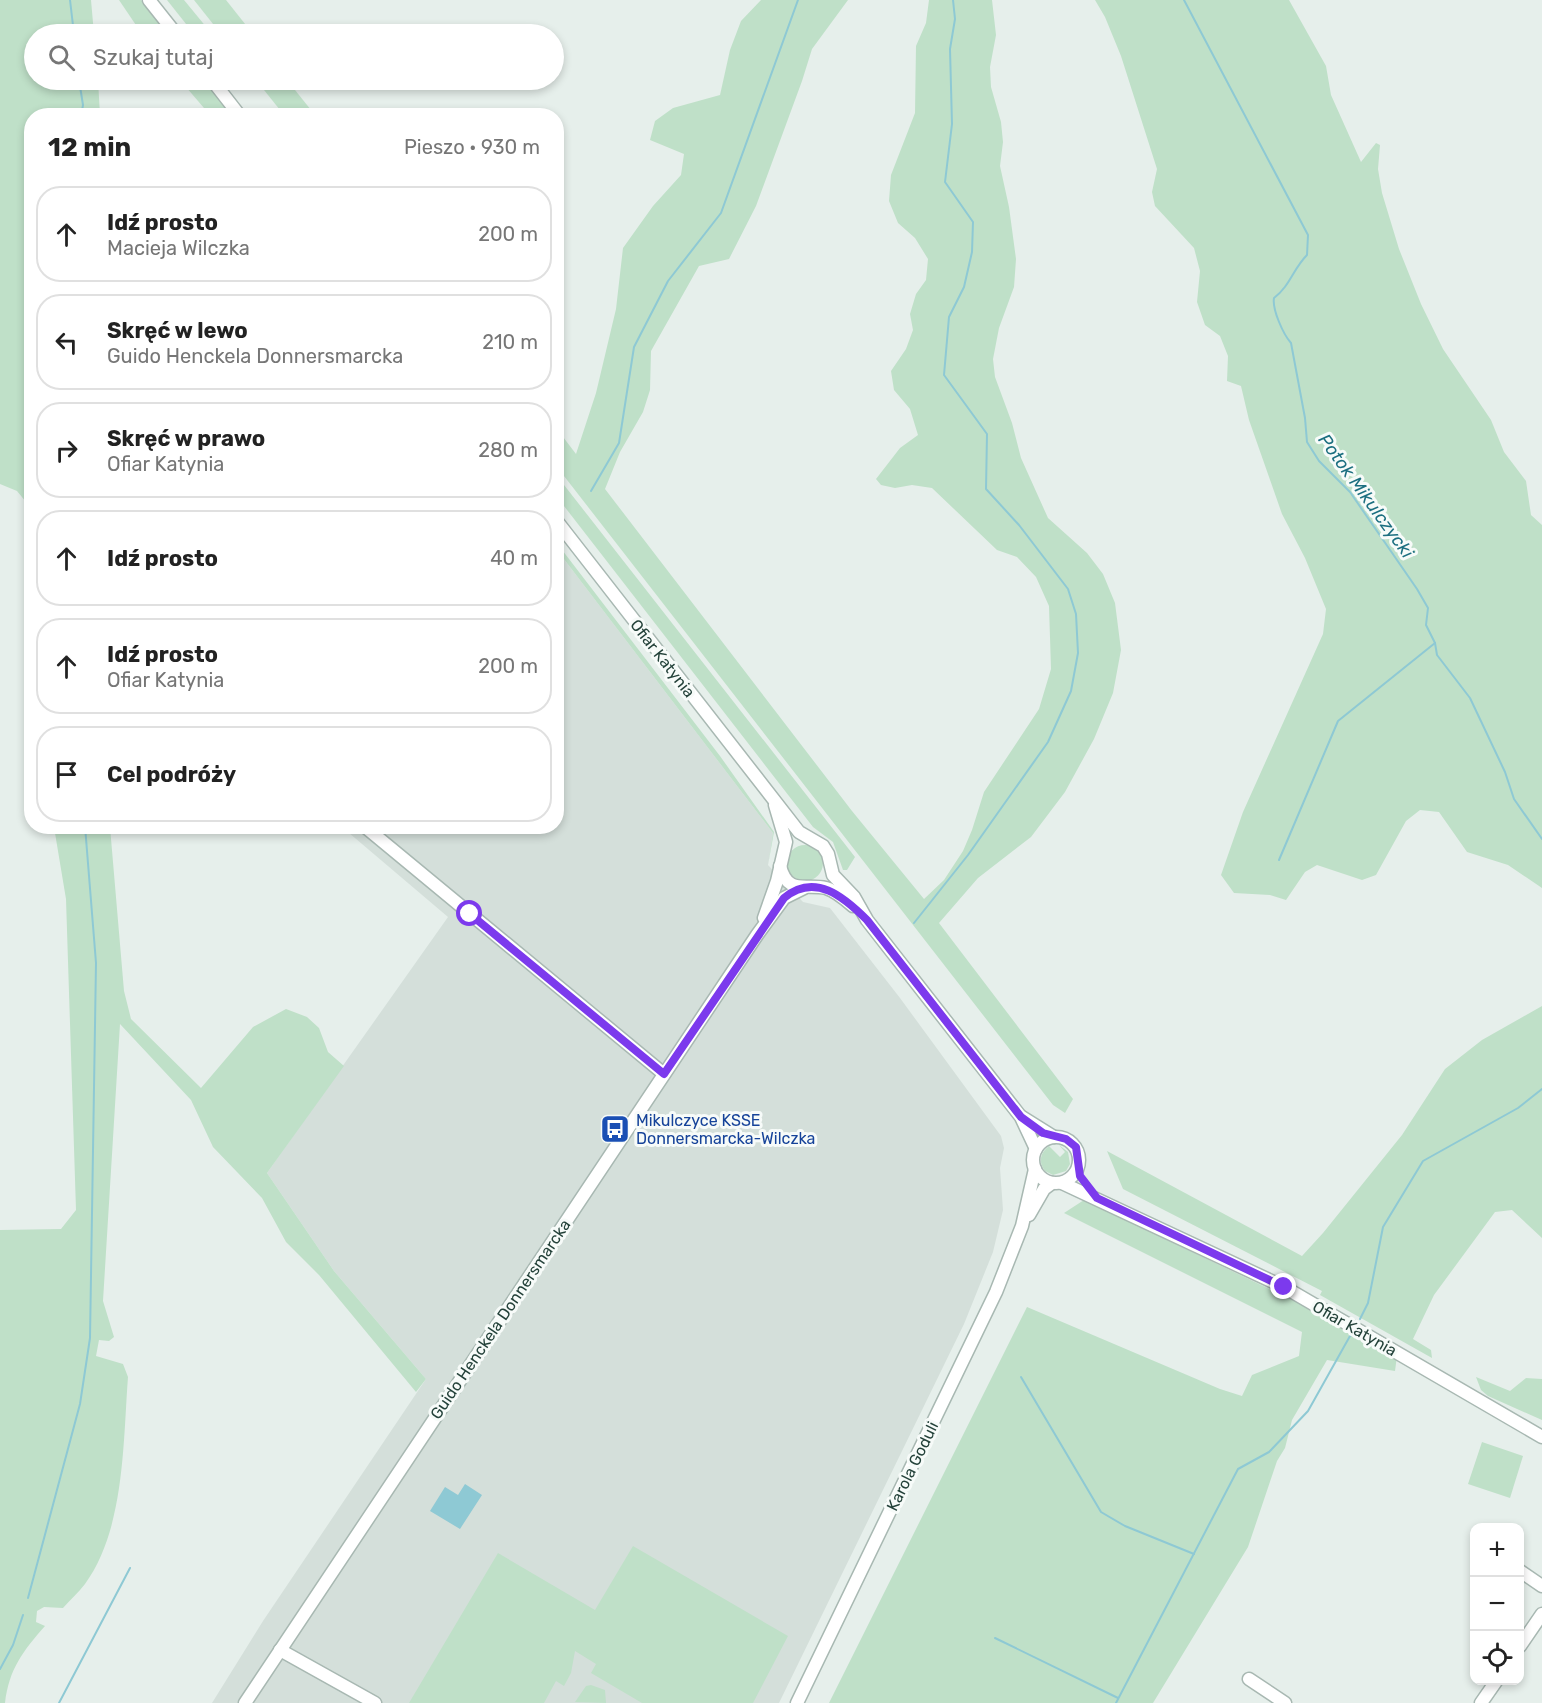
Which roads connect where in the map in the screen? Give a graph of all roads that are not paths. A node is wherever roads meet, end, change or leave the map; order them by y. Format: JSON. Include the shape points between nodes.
{"nodes":[{"id":1,"x":149,"y":0,"type":"edge"},
{"id":2,"x":168,"y":24,"type":"edge"},
{"id":3,"x":220,"y":90,"type":"edge"},
{"id":4,"x":234,"y":108,"type":"edge"},
{"id":5,"x":564,"y":530,"type":"edge"},
{"id":6,"x":770,"y":795,"type":"junction"},
{"id":7,"x":374,"y":834,"type":"edge"},
{"id":8,"x":810,"y":839,"type":"junction"},
{"id":9,"x":784,"y":849,"type":"junction"},
{"id":10,"x":830,"y":862,"type":"junction"},
{"id":11,"x":780,"y":866,"type":"junction"},
{"id":12,"x":808,"y":888,"type":"junction"},
{"id":13,"x":867,"y":920,"type":"junction"},
{"id":14,"x":757,"y":935,"type":"junction"},
{"id":15,"x":664,"y":1074,"type":"junction"},
{"id":16,"x":1021,"y":1117,"type":"junction"},
{"id":17,"x":1054,"y":1137,"type":"junction"},
{"id":18,"x":1036,"y":1149,"type":"junction"},
{"id":19,"x":1079,"y":1165,"type":"junction"},
{"id":20,"x":1035,"y":1169,"type":"junction"},
{"id":21,"x":1057,"y":1183,"type":"junction"},
{"id":22,"x":1097,"y":1198,"type":"junction"},
{"id":23,"x":1022,"y":1226,"type":"junction"},
{"id":24,"x":1542,"y":1437,"type":"edge"},
{"id":25,"x":1524,"y":1574,"type":"edge"},
{"id":26,"x":1542,"y":1586,"type":"edge"},
{"id":27,"x":1542,"y":1614,"type":"edge"},
{"id":28,"x":1524,"y":1641,"type":"edge"},
{"id":29,"x":280,"y":1650,"type":"junction"},
{"id":30,"x":1249,"y":1679,"type":"dead end"},
{"id":31,"x":1494,"y":1685,"type":"edge"},
{"id":32,"x":245,"y":1703,"type":"edge"},
{"id":33,"x":375,"y":1703,"type":"edge"},
{"id":34,"x":796,"y":1703,"type":"edge"},
{"id":35,"x":1285,"y":1703,"type":"edge"},
{"id":36,"x":1481,"y":1703,"type":"edge"}],
"edges":[{"from":1,"to":2,"type":"street"},
{"from":3,"to":4,"type":"street"},
{"from":5,"to":6,"type":"street","name":"Ofiar Katynia"},
{"from":6,"to":8,"type":"street","name":"Ofiar Katynia","via":[[799,832]]},
{"from":6,"to":9,"type":"street","name":"Ofiar Katynia","via":[[784,831]]},
{"from":7,"to":15,"type":"street"},
{"from":8,"to":9,"type":"street","via":[[798,840]]},
{"from":8,"to":10,"type":"street","name":"Ofiar Katynia","via":[[823,846]]},
{"from":9,"to":11,"type":"street","name":"Ofiar Katynia"},
{"from":10,"to":12,"type":"street","via":[[825,878]]},
{"from":10,"to":13,"type":"street","name":"Ofiar Katynia","via":[[833,875],[854,897]]},
{"from":11,"to":12,"type":"street","name":"Ofiar Katynia","via":[[787,880]]},
{"from":11,"to":14,"type":"street","name":"Guido Henckela Donnersmarcka"},
{"from":12,"to":13,"type":"street","name":"Ofiar Katynia","via":[[835,892]]},
{"from":12,"to":14,"type":"street","name":"Guido Henckela Donnersmarcka","via":[[790,892]]},
{"from":13,"to":16,"type":"street","name":"Ofiar Katynia"},
{"from":14,"to":15,"type":"street","name":"Guido Henckela Donnersmarcka"},
{"from":15,"to":29,"type":"street","name":"Guido Henckela Donnersmarcka"},
{"from":16,"to":17,"type":"street","name":"Ofiar Katynia"},
{"from":16,"to":18,"type":"street","name":"Ofiar Katynia"},
{"from":17,"to":18,"type":"street"},
{"from":17,"to":19,"type":"street","via":[[1066,1139],[1076,1147]]},
{"from":18,"to":20,"type":"street"},
{"from":19,"to":21,"type":"street","via":[[1071,1177]]},
{"from":19,"to":22,"type":"street","name":"Ofiar Katynia","via":[[1080,1176]]},
{"from":20,"to":21,"type":"street","via":[[1041,1178]]},
{"from":20,"to":23,"type":"street","name":"Karola Goduli"},
{"from":21,"to":22,"type":"street","name":"Ofiar Katynia"},
{"from":21,"to":23,"type":"street","name":"Karola Goduli","via":[[1044,1189]]},
{"from":22,"to":24,"type":"street","name":"Ofiar Katynia","via":[[1284,1287]]},
{"from":23,"to":34,"type":"street","name":"Karola Goduli","via":[[982,1322]]},
{"from":25,"to":26,"type":"street"},
{"from":27,"to":28,"type":"street"},
{"from":29,"to":32,"type":"street","name":"Guido Henckela Donnersmarcka"},
{"from":29,"to":33,"type":"street"},
{"from":30,"to":35,"type":"street"},
{"from":31,"to":36,"type":"street"}]}
